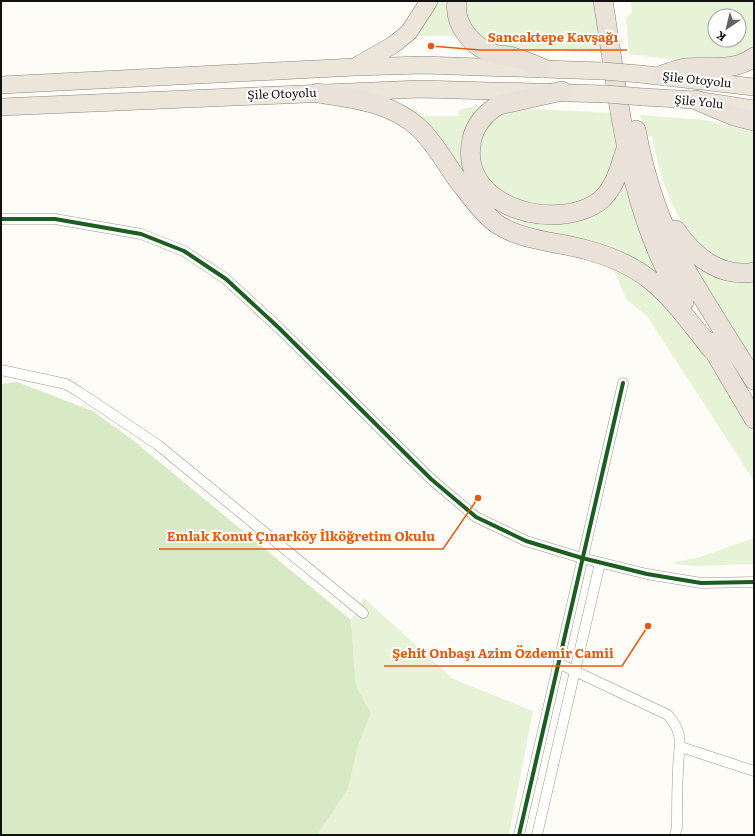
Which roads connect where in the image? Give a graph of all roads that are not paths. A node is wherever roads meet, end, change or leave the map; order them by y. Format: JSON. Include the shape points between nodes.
{"nodes":[{"id":1,"x":429,"y":1,"type":"edge"},
{"id":2,"x":457,"y":1,"type":"edge"},
{"id":3,"x":603,"y":1,"type":"edge"},
{"id":4,"x":615,"y":1,"type":"edge"},
{"id":5,"x":754,"y":56,"type":"edge"},
{"id":6,"x":355,"y":67,"type":"junction"},
{"id":7,"x":542,"y":68,"type":"junction"},
{"id":8,"x":662,"y":76,"type":"junction"},
{"id":9,"x":1,"y":85,"type":"edge"},
{"id":10,"x":754,"y":86,"type":"edge"},
{"id":11,"x":562,"y":91,"type":"junction"},
{"id":12,"x":318,"y":92,"type":"junction"},
{"id":13,"x":606,"y":94,"type":"joint"},
{"id":14,"x":696,"y":100,"type":"junction"},
{"id":15,"x":1,"y":107,"type":"edge"},
{"id":16,"x":754,"y":109,"type":"edge"},
{"id":17,"x":754,"y":122,"type":"edge"},
{"id":18,"x":627,"y":148,"type":"junction"},
{"id":19,"x":650,"y":183,"type":"junction"},
{"id":20,"x":1,"y":219,"type":"edge"},
{"id":21,"x":754,"y":272,"type":"edge"},
{"id":22,"x":713,"y":351,"type":"junction"},
{"id":23,"x":1,"y":370,"type":"edge"},
{"id":24,"x":754,"y":380,"type":"edge"},
{"id":25,"x":623,"y":383,"type":"dead end"},
{"id":26,"x":754,"y":419,"type":"edge"},
{"id":27,"x":582,"y":558,"type":"junction"},
{"id":28,"x":600,"y":563,"type":"junction"},
{"id":29,"x":754,"y":582,"type":"edge"},
{"id":30,"x":363,"y":613,"type":"dead end"},
{"id":31,"x":560,"y":664,"type":"junction"},
{"id":32,"x":575,"y":671,"type":"junction"},
{"id":33,"x":681,"y":748,"type":"junction"},
{"id":34,"x":754,"y":771,"type":"edge"},
{"id":35,"x":519,"y":835,"type":"edge"},
{"id":36,"x":537,"y":835,"type":"edge"},
{"id":37,"x":675,"y":835,"type":"edge"}],
"edges":[{"from":1,"to":6,"type":"highway","via":[[409,32],[393,45]]},
{"from":2,"to":7,"type":"highway","via":[[460,23],[470,39],[482,49],[498,55],[512,56]]},
{"from":3,"to":18,"type":"highway"},
{"from":4,"to":19,"type":"highway","via":[[639,146]]},
{"from":5,"to":8,"type":"highway","via":[[737,64],[719,68],[685,68]]},
{"from":6,"to":7,"type":"highway","name":"Şile Otoyolu","via":[[424,65]]},
{"from":6,"to":9,"type":"highway","name":"Şile Otoyolu"},
{"from":7,"to":8,"type":"highway","name":"Şile Otoyolu","bridge":true},
{"from":8,"to":10,"type":"highway","name":"Şile Otoyolu"},
{"from":11,"to":12,"type":"highway","name":"Şile Otoyolu","via":[[420,89]]},
{"from":11,"to":13,"type":"highway","name":"Şile Otoyolu"},
{"from":11,"to":18,"type":"highway","via":[[499,105],[491,109],[473,132],[470,149],[472,166],[479,182],[493,197],[515,209],[532,214],[550,216],[582,210],[602,199],[613,185]]},
{"from":12,"to":15,"type":"highway","name":"Şile Otoyolu"},
{"from":12,"to":22,"type":"highway","via":[[387,107],[420,128],[478,205],[498,224],[520,234],[595,252],[624,262],[643,273],[672,298]]},
{"from":13,"to":14,"type":"highway","name":"Şile Yolu","bridge":true},
{"from":14,"to":16,"type":"highway","name":"Şile Yolu"},
{"from":14,"to":17,"type":"highway"},
{"from":18,"to":22,"type":"highway","via":[[632,175],[654,242],[678,293]]},
{"from":19,"to":21,"type":"highway","via":[[662,200],[675,229],[698,257],[732,272]]},
{"from":19,"to":24,"type":"highway","via":[[668,233],[684,267]]},
{"from":20,"to":27,"type":"street","via":[[54,219],[141,234],[184,251],[226,279],[431,479],[476,517],[526,541]]},
{"from":22,"to":26,"type":"highway"},
{"from":23,"to":30,"type":"street","via":[[66,384],[86,396],[158,446]]},
{"from":25,"to":27,"type":"street"},
{"from":27,"to":28,"type":"street"},
{"from":27,"to":31,"type":"street"},
{"from":28,"to":29,"type":"street","via":[[647,574],[701,582]]},
{"from":28,"to":32,"type":"street"},
{"from":31,"to":32,"type":"street"},
{"from":31,"to":35,"type":"street"},
{"from":32,"to":33,"type":"street","via":[[668,715],[675,722]]},
{"from":32,"to":36,"type":"street"},
{"from":33,"to":34,"type":"street"},
{"from":33,"to":37,"type":"street"}]}
